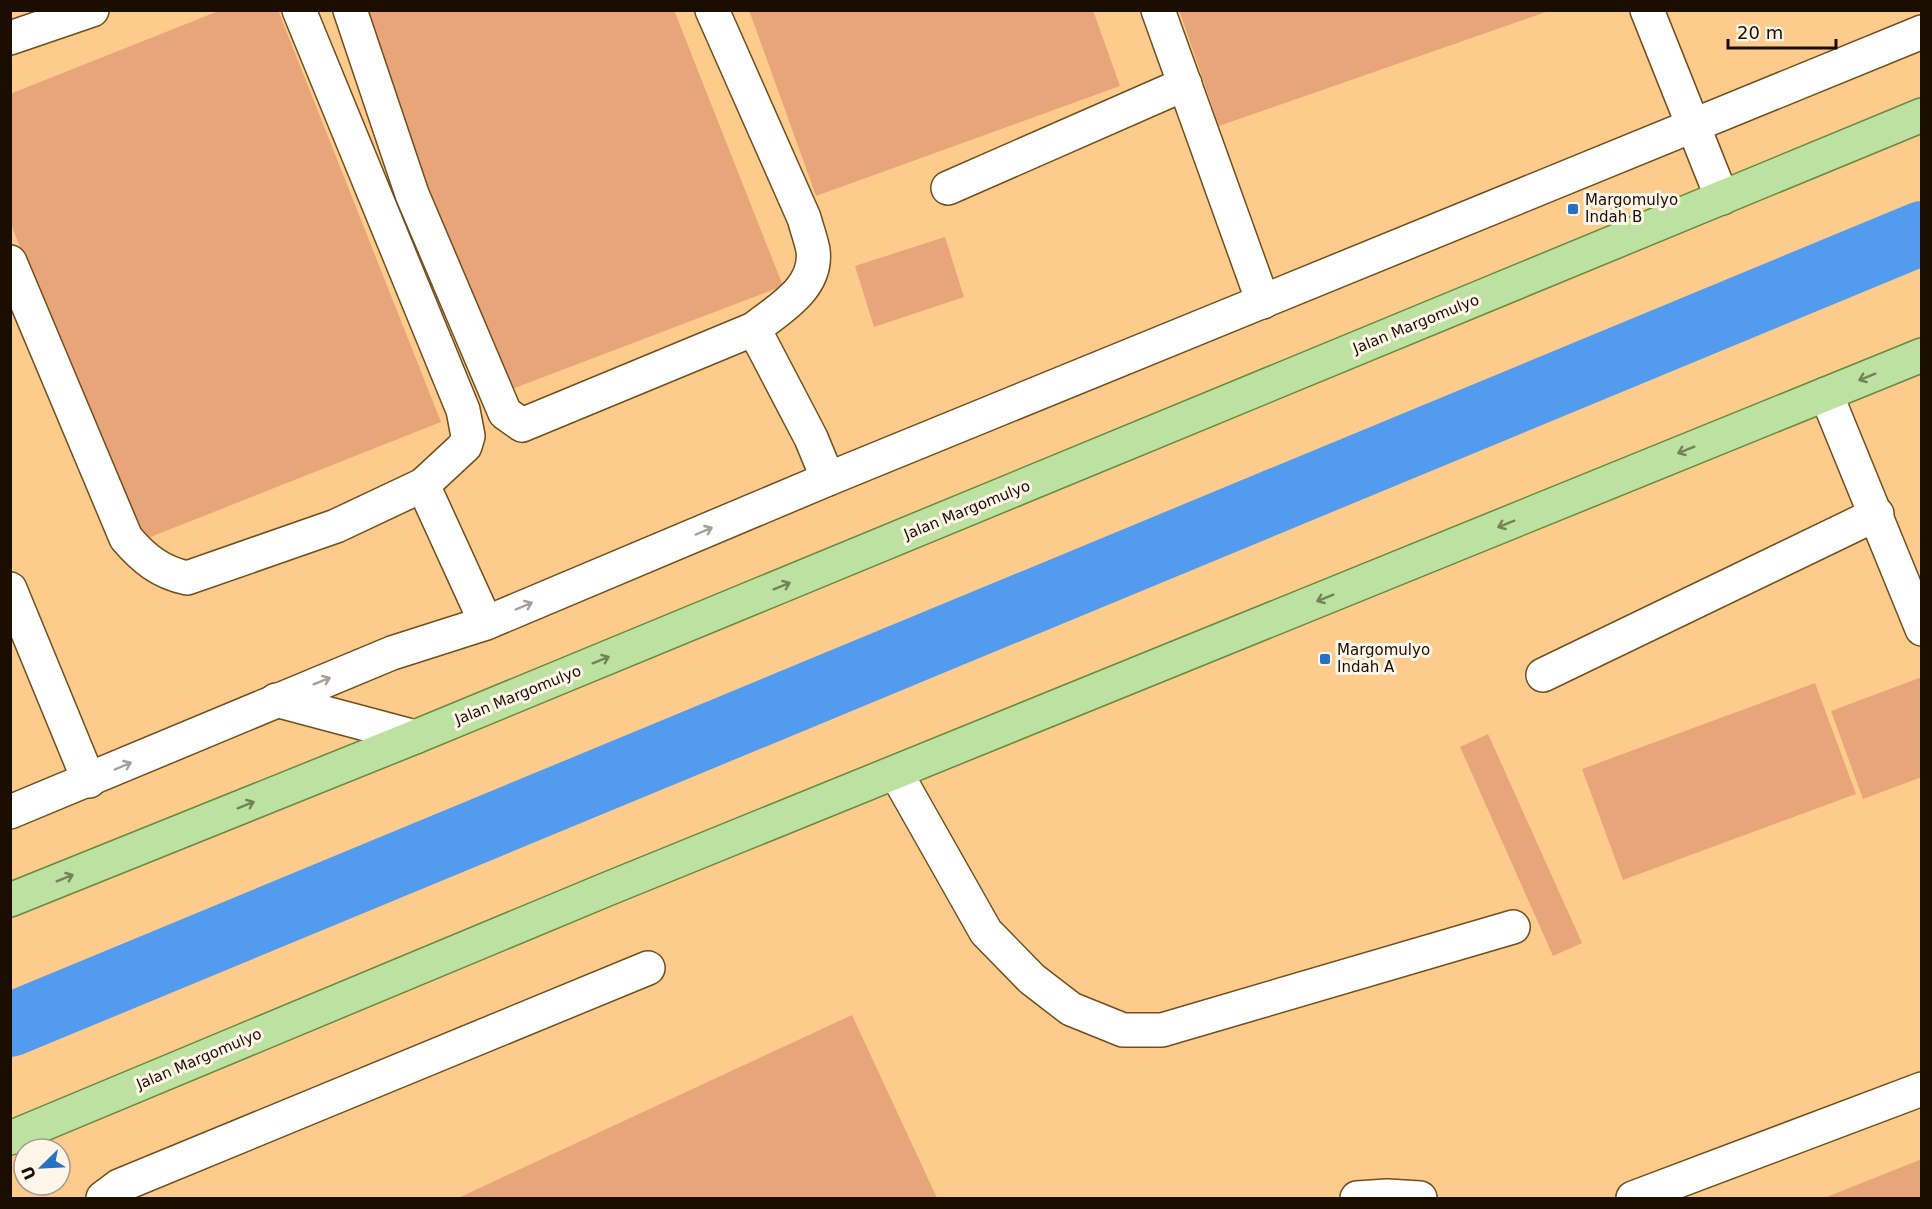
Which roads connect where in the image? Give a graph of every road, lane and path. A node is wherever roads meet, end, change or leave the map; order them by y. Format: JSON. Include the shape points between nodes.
{"nodes":[{"id":1,"x":92,"y":10,"type":"edge"},
{"id":2,"x":299,"y":10,"type":"edge"},
{"id":3,"x":350,"y":10,"type":"edge"},
{"id":4,"x":712,"y":10,"type":"edge"},
{"id":5,"x":1158,"y":10,"type":"edge"},
{"id":6,"x":1647,"y":10,"type":"edge"},
{"id":7,"x":1922,"y":32,"type":"edge"},
{"id":8,"x":10,"y":38,"type":"edge"},
{"id":9,"x":1185,"y":84,"type":"junction"},
{"id":10,"x":1922,"y":115,"type":"edge"},
{"id":11,"x":1694,"y":125,"type":"junction"},
{"id":12,"x":948,"y":188,"type":"dead end"},
{"id":13,"x":1722,"y":198,"type":"junction"},
{"id":14,"x":10,"y":262,"type":"edge"},
{"id":15,"x":1263,"y":302,"type":"junction"},
{"id":16,"x":754,"y":329,"type":"junction"},
{"id":17,"x":1922,"y":355,"type":"edge"},
{"id":18,"x":1826,"y":394,"type":"junction"},
{"id":19,"x":828,"y":479,"type":"junction"},
{"id":20,"x":423,"y":485,"type":"junction"},
{"id":21,"x":1876,"y":514,"type":"junction"},
{"id":22,"x":10,"y":589,"type":"edge"},
{"id":23,"x":486,"y":623,"type":"junction"},
{"id":24,"x":1922,"y":629,"type":"edge"},
{"id":25,"x":1543,"y":675,"type":"dead end"},
{"id":26,"x":276,"y":700,"type":"junction"},
{"id":27,"x":415,"y":737,"type":"junction"},
{"id":28,"x":896,"y":773,"type":"junction"},
{"id":29,"x":89,"y":781,"type":"junction"},
{"id":30,"x":10,"y":812,"type":"edge"},
{"id":31,"x":10,"y":900,"type":"edge"},
{"id":32,"x":1512,"y":927,"type":"dead end"},
{"id":33,"x":648,"y":968,"type":"dead end"},
{"id":34,"x":1922,"y":1089,"type":"edge"},
{"id":35,"x":10,"y":1138,"type":"edge"},
{"id":36,"x":103,"y":1198,"type":"edge"},
{"id":37,"x":1357,"y":1198,"type":"edge"},
{"id":38,"x":1420,"y":1198,"type":"edge"},
{"id":39,"x":1633,"y":1198,"type":"edge"}],
"edges":[{"from":1,"to":8,"type":"lane"},
{"from":2,"to":20,"type":"lane","via":[[463,410],[468,436],[465,446]]},
{"from":3,"to":16,"type":"lane","via":[[412,194],[505,412],[512,420],[522,424]]},
{"from":4,"to":16,"type":"lane","via":[[804,218],[813,251],[812,270],[802,290]]},
{"from":5,"to":9,"type":"lane"},
{"from":6,"to":11,"type":"lane"},
{"from":7,"to":11,"type":"lane"},
{"from":9,"to":12,"type":"lane"},
{"from":9,"to":15,"type":"lane"},
{"from":10,"to":13,"type":"main road","name":"Jalan Margomulyo"},
{"from":11,"to":13,"type":"lane"},
{"from":11,"to":15,"type":"lane"},
{"from":27,"to":13,"type":"main road","name":"Jalan Margomulyo","one_way":true},
{"from":14,"to":20,"type":"lane","via":[[126,538],[145,559],[168,574],[187,578],[198,575],[336,526]]},
{"from":15,"to":19,"type":"lane"},
{"from":16,"to":19,"type":"lane"},
{"from":17,"to":18,"type":"main road","name":"Jalan Margomulyo","one_way":true},
{"from":18,"to":21,"type":"lane"},
{"from":18,"to":28,"type":"main road","name":"Jalan Margomulyo","one_way":true},
{"from":23,"to":19,"type":"lane","one_way":true},
{"from":20,"to":23,"type":"lane"},
{"from":21,"to":24,"type":"lane"},
{"from":21,"to":25,"type":"lane"},
{"from":22,"to":29,"type":"lane"},
{"from":26,"to":23,"type":"lane","one_way":true,"via":[[392,653]]},
{"from":26,"to":27,"type":"lane"},
{"from":29,"to":26,"type":"lane","one_way":true},
{"from":31,"to":27,"type":"main road","name":"Jalan Margomulyo","one_way":true},
{"from":28,"to":32,"type":"lane","via":[[986,932],[1032,979],[1071,1009],[1123,1030],[1162,1030]]},
{"from":28,"to":35,"type":"main road","name":"Jalan Margomulyo"},
{"from":29,"to":30,"type":"lane"},
{"from":33,"to":36,"type":"lane","via":[[119,1186]]},
{"from":34,"to":39,"type":"lane"},
{"from":37,"to":38,"type":"lane"}]}
